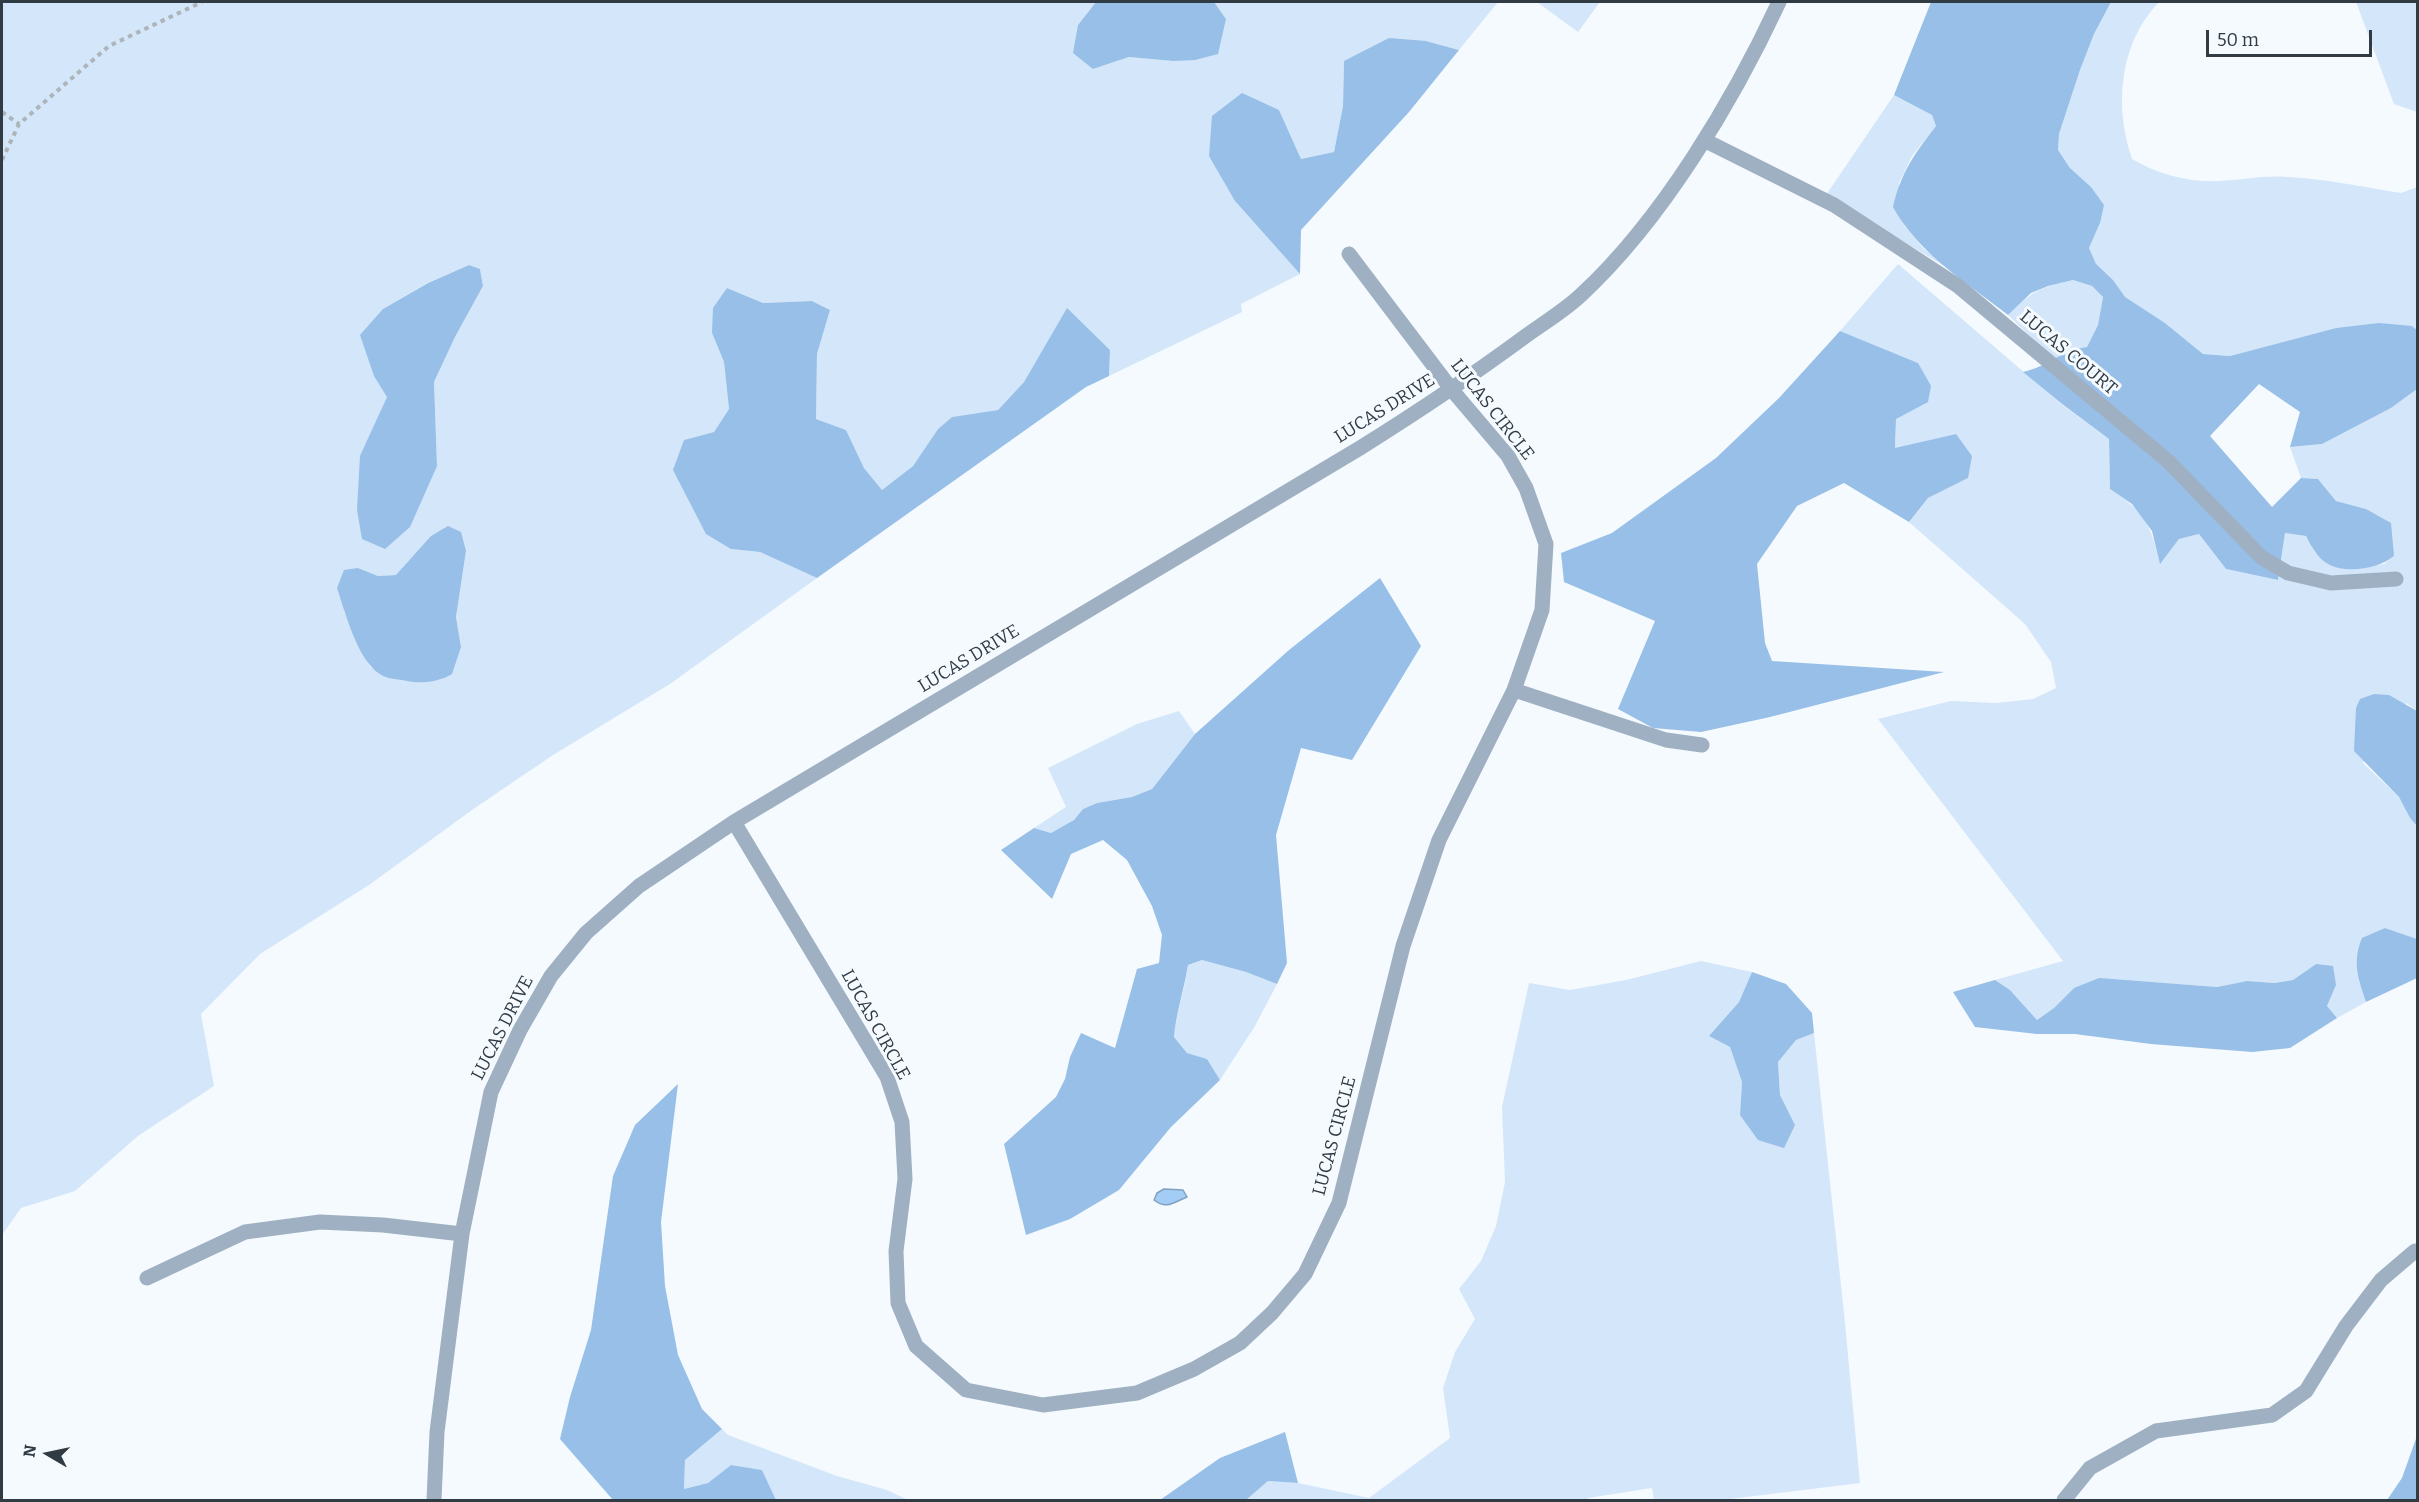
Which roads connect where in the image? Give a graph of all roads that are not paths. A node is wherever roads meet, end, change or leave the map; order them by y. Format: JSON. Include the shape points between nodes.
{"nodes":[{"id":1,"x":1779,"y":2,"type":"edge"},
{"id":2,"x":1704,"y":140,"type":"junction"},
{"id":3,"x":1349,"y":254,"type":"dead end"},
{"id":4,"x":1452,"y":390,"type":"junction"},
{"id":5,"x":2396,"y":579,"type":"dead end"},
{"id":6,"x":1514,"y":690,"type":"junction"},
{"id":7,"x":1702,"y":745,"type":"dead end"},
{"id":8,"x":734,"y":822,"type":"junction"},
{"id":9,"x":462,"y":1234,"type":"junction"},
{"id":10,"x":2415,"y":1251,"type":"dead end"},
{"id":11,"x":147,"y":1278,"type":"dead end"},
{"id":12,"x":434,"y":1500,"type":"edge"},
{"id":13,"x":2064,"y":1500,"type":"edge"}],
"edges":[{"from":1,"to":2,"type":"street","name":"LUCAS DRIVE"},
{"from":2,"to":4,"type":"street","name":"LUCAS DRIVE","via":[[1640,233],[1580,296]]},
{"from":2,"to":5,"type":"street","name":"LUCAS COURT","via":[[1834,205],[1958,286],[2168,461],[2261,557],[2288,573],[2331,583]]},
{"from":3,"to":4,"type":"street","name":"LUCAS CIRCLE"},
{"from":4,"to":6,"type":"street","name":"LUCAS CIRCLE","via":[[1508,456],[1526,488],[1546,544],[1542,610]]},
{"from":4,"to":8,"type":"street","name":"LUCAS DRIVE"},
{"from":6,"to":7,"type":"street","via":[[1666,740]]},
{"from":6,"to":8,"type":"street","name":"LUCAS CIRCLE","via":[[1439,840],[1403,946],[1339,1203],[1305,1274],[1240,1343],[1137,1393],[1043,1405],[966,1390],[916,1346],[898,1303],[896,1251],[905,1179],[902,1122],[887,1077]]},
{"from":8,"to":9,"type":"street","name":"LUCAS DRIVE","via":[[639,886],[586,933],[551,976],[491,1092]]},
{"from":9,"to":11,"type":"street","via":[[320,1222],[245,1232]]},
{"from":9,"to":12,"type":"street","name":"LUCAS DRIVE","via":[[437,1432]]},
{"from":10,"to":13,"type":"street","via":[[2381,1280],[2306,1391],[2272,1415],[2156,1431],[2090,1468]]}]}
